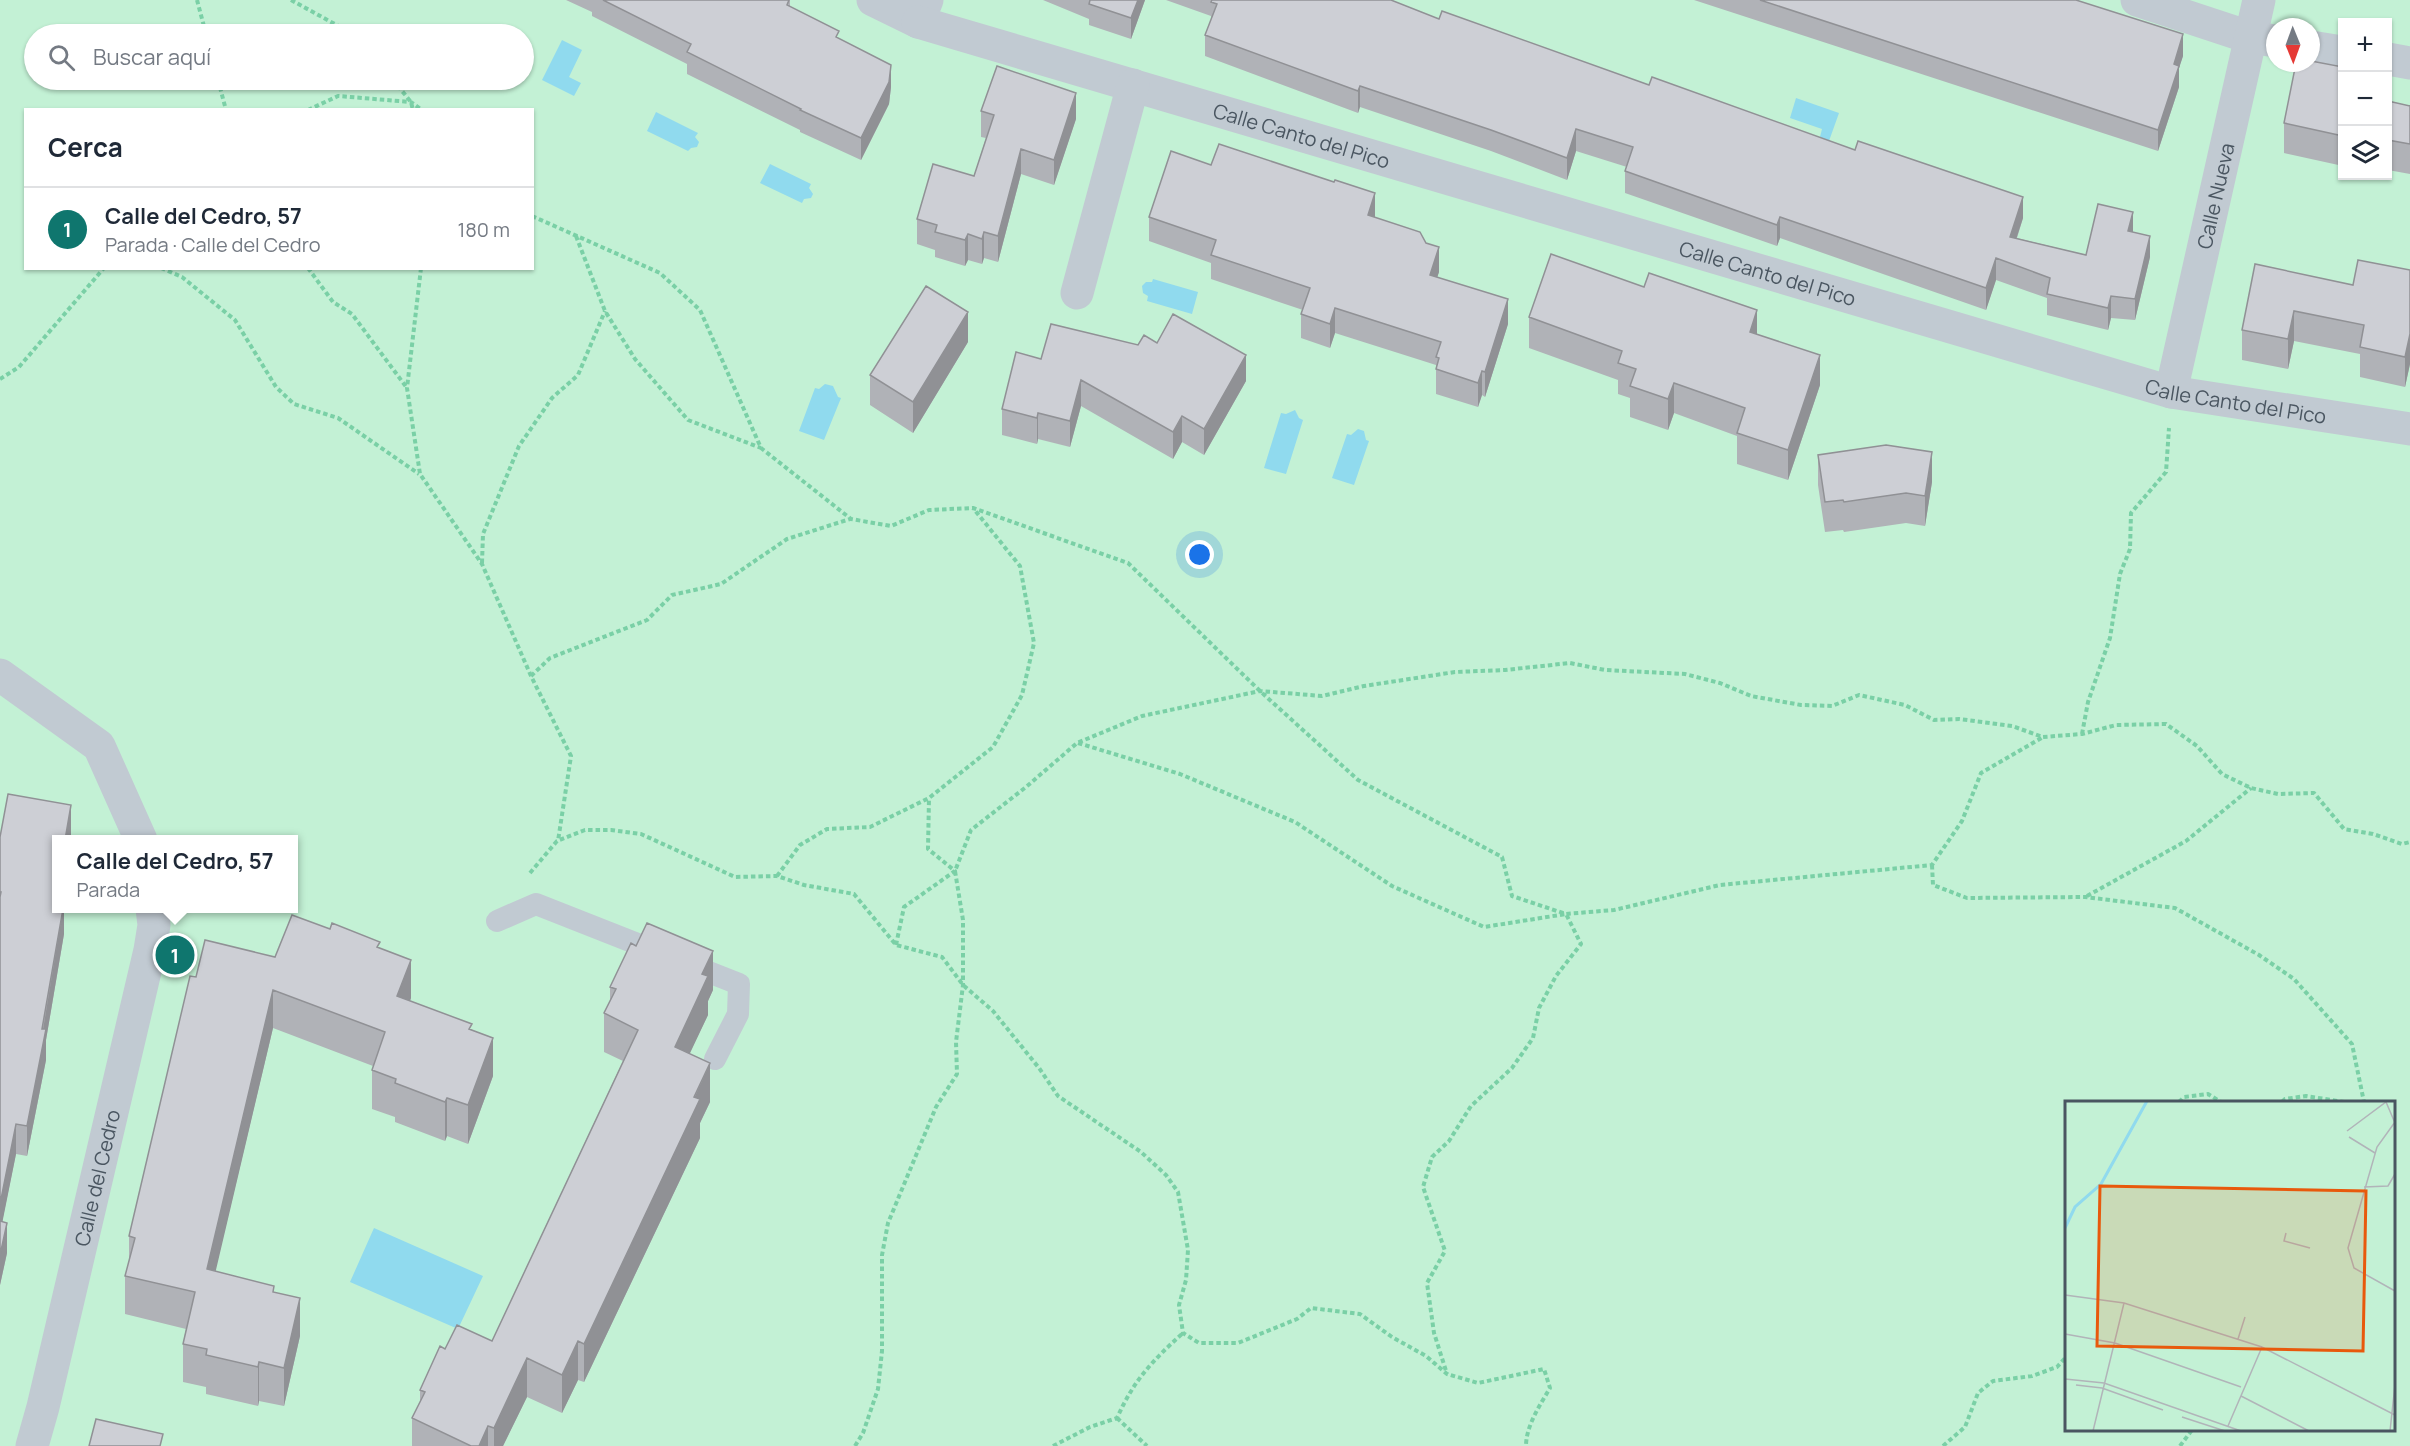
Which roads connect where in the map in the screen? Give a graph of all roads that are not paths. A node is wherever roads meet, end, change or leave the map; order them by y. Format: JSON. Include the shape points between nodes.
{"nodes":[{"id":1,"x":873,"y":0,"type":"edge"},
{"id":2,"x":2137,"y":0,"type":"edge"},
{"id":3,"x":2259,"y":0,"type":"edge"},
{"id":4,"x":922,"y":11,"type":"edge"},
{"id":5,"x":2262,"y":39,"type":"edge"},
{"id":6,"x":2320,"y":48,"type":"edge"},
{"id":7,"x":2338,"y":51,"type":"edge"},
{"id":8,"x":2392,"y":60,"type":"edge"},
{"id":9,"x":2410,"y":63,"type":"edge"},
{"id":10,"x":1133,"y":85,"type":"junction"},
{"id":11,"x":1077,"y":293,"type":"dead end"},
{"id":12,"x":2171,"y":392,"type":"junction"},
{"id":13,"x":2410,"y":429,"type":"edge"},
{"id":14,"x":0,"y":675,"type":"edge"},
{"id":15,"x":140,"y":835,"type":"edge"},
{"id":16,"x":152,"y":913,"type":"edge"},
{"id":17,"x":497,"y":921,"type":"road end"},
{"id":18,"x":715,"y":1059,"type":"dead end"},
{"id":19,"x":32,"y":1446,"type":"edge"}],
"edges":[{"from":1,"to":4,"type":"street","name":"Calle Canto del Pico"},
{"from":2,"to":5,"type":"street"},
{"from":3,"to":5,"type":"street","name":"Calle Nueva"},
{"from":4,"to":10,"type":"street","name":"Calle Canto del Pico"},
{"from":5,"to":12,"type":"street","name":"Calle Nueva"},
{"from":6,"to":7,"type":"street"},
{"from":8,"to":9,"type":"street"},
{"from":10,"to":11,"type":"street"},
{"from":10,"to":12,"type":"street","name":"Calle Canto del Pico"},
{"from":12,"to":13,"type":"street","name":"Calle Canto del Pico"},
{"from":14,"to":15,"type":"street","via":[[99,746]]},
{"from":16,"to":19,"type":"street","name":"Calle del Cedro","via":[[150,950]]},
{"from":17,"to":18,"type":"lane","via":[[536,904],[739,984],[738,1014]]}]}
